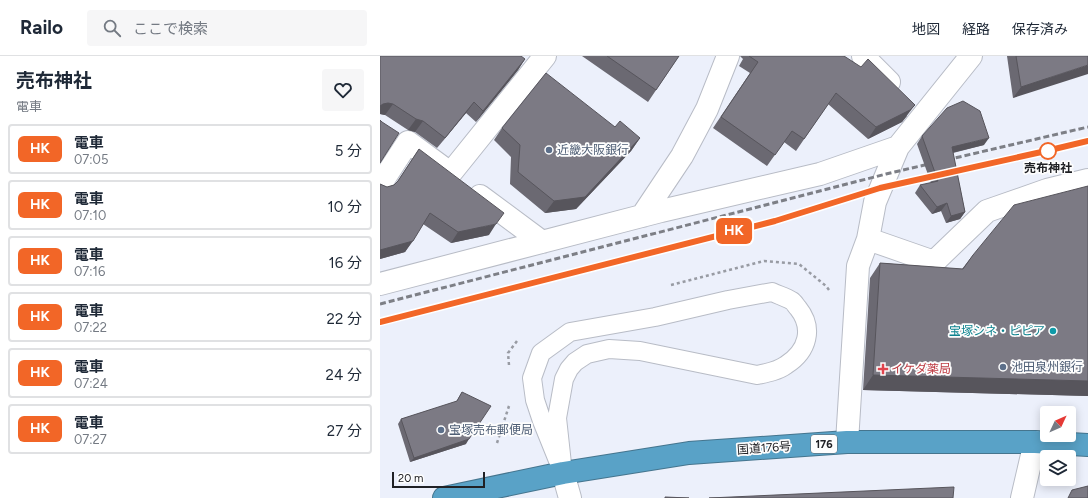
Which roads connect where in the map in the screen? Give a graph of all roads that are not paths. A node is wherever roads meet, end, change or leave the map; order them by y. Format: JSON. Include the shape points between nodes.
{"nodes":[{"id":1,"x":545,"y":56,"type":"edge"},
{"id":2,"x":728,"y":56,"type":"edge"},
{"id":3,"x":863,"y":56,"type":"edge"},
{"id":4,"x":972,"y":56,"type":"edge"},
{"id":5,"x":924,"y":116,"type":"junction"},
{"id":6,"x":898,"y":148,"type":"junction"},
{"id":7,"x":450,"y":174,"type":"junction"},
{"id":8,"x":1088,"y":180,"type":"edge"},
{"id":9,"x":380,"y":185,"type":"edge"},
{"id":10,"x":642,"y":216,"type":"junction"},
{"id":11,"x":868,"y":239,"type":"junction"},
{"id":12,"x":542,"y":242,"type":"junction"},
{"id":13,"x":380,"y":284,"type":"edge"},
{"id":14,"x":847,"y":442,"type":"junction"},
{"id":15,"x":1035,"y":442,"type":"junction"},
{"id":16,"x":1088,"y":445,"type":"edge"},
{"id":17,"x":562,"y":473,"type":"junction"},
{"id":18,"x":444,"y":498,"type":"edge"},
{"id":19,"x":570,"y":498,"type":"edge"},
{"id":20,"x":1022,"y":498,"type":"edge"}],
"edges":[{"from":1,"to":7,"type":"street"},
{"from":2,"to":10,"type":"street","via":[[706,109],[682,156]]},
{"from":3,"to":5,"type":"street"},
{"from":4,"to":5,"type":"street"},
{"from":5,"to":6,"type":"street"},
{"from":6,"to":10,"type":"street","via":[[820,174]]},
{"from":6,"to":11,"type":"street","via":[[876,202]]},
{"from":7,"to":9,"type":"street","via":[[403,139]]},
{"from":7,"to":12,"type":"street"},
{"from":8,"to":11,"type":"street","via":[[1046,190],[987,211],[934,262]]},
{"from":10,"to":12,"type":"street"},
{"from":11,"to":14,"type":"street","via":[[858,266]]},
{"from":12,"to":13,"type":"street"},
{"from":14,"to":15,"type":"highway","name":"国道176号","number":"176"},
{"from":14,"to":17,"type":"highway","name":"国道176号","number":"176","via":[[689,453]]},
{"from":15,"to":16,"type":"highway","name":"国道176号","number":"176"},
{"from":15,"to":20,"type":"street"},
{"from":17,"to":17,"type":"lane","via":[[535,400],[532,378],[541,353],[570,332],[772,292],[792,301],[802,314],[807,325],[802,349],[786,366],[757,375],[640,351],[609,349],[587,354],[575,362],[564,379],[557,418]]},
{"from":17,"to":18,"type":"highway","name":"国道176号","number":"176"},
{"from":17,"to":19,"type":"street"}]}
